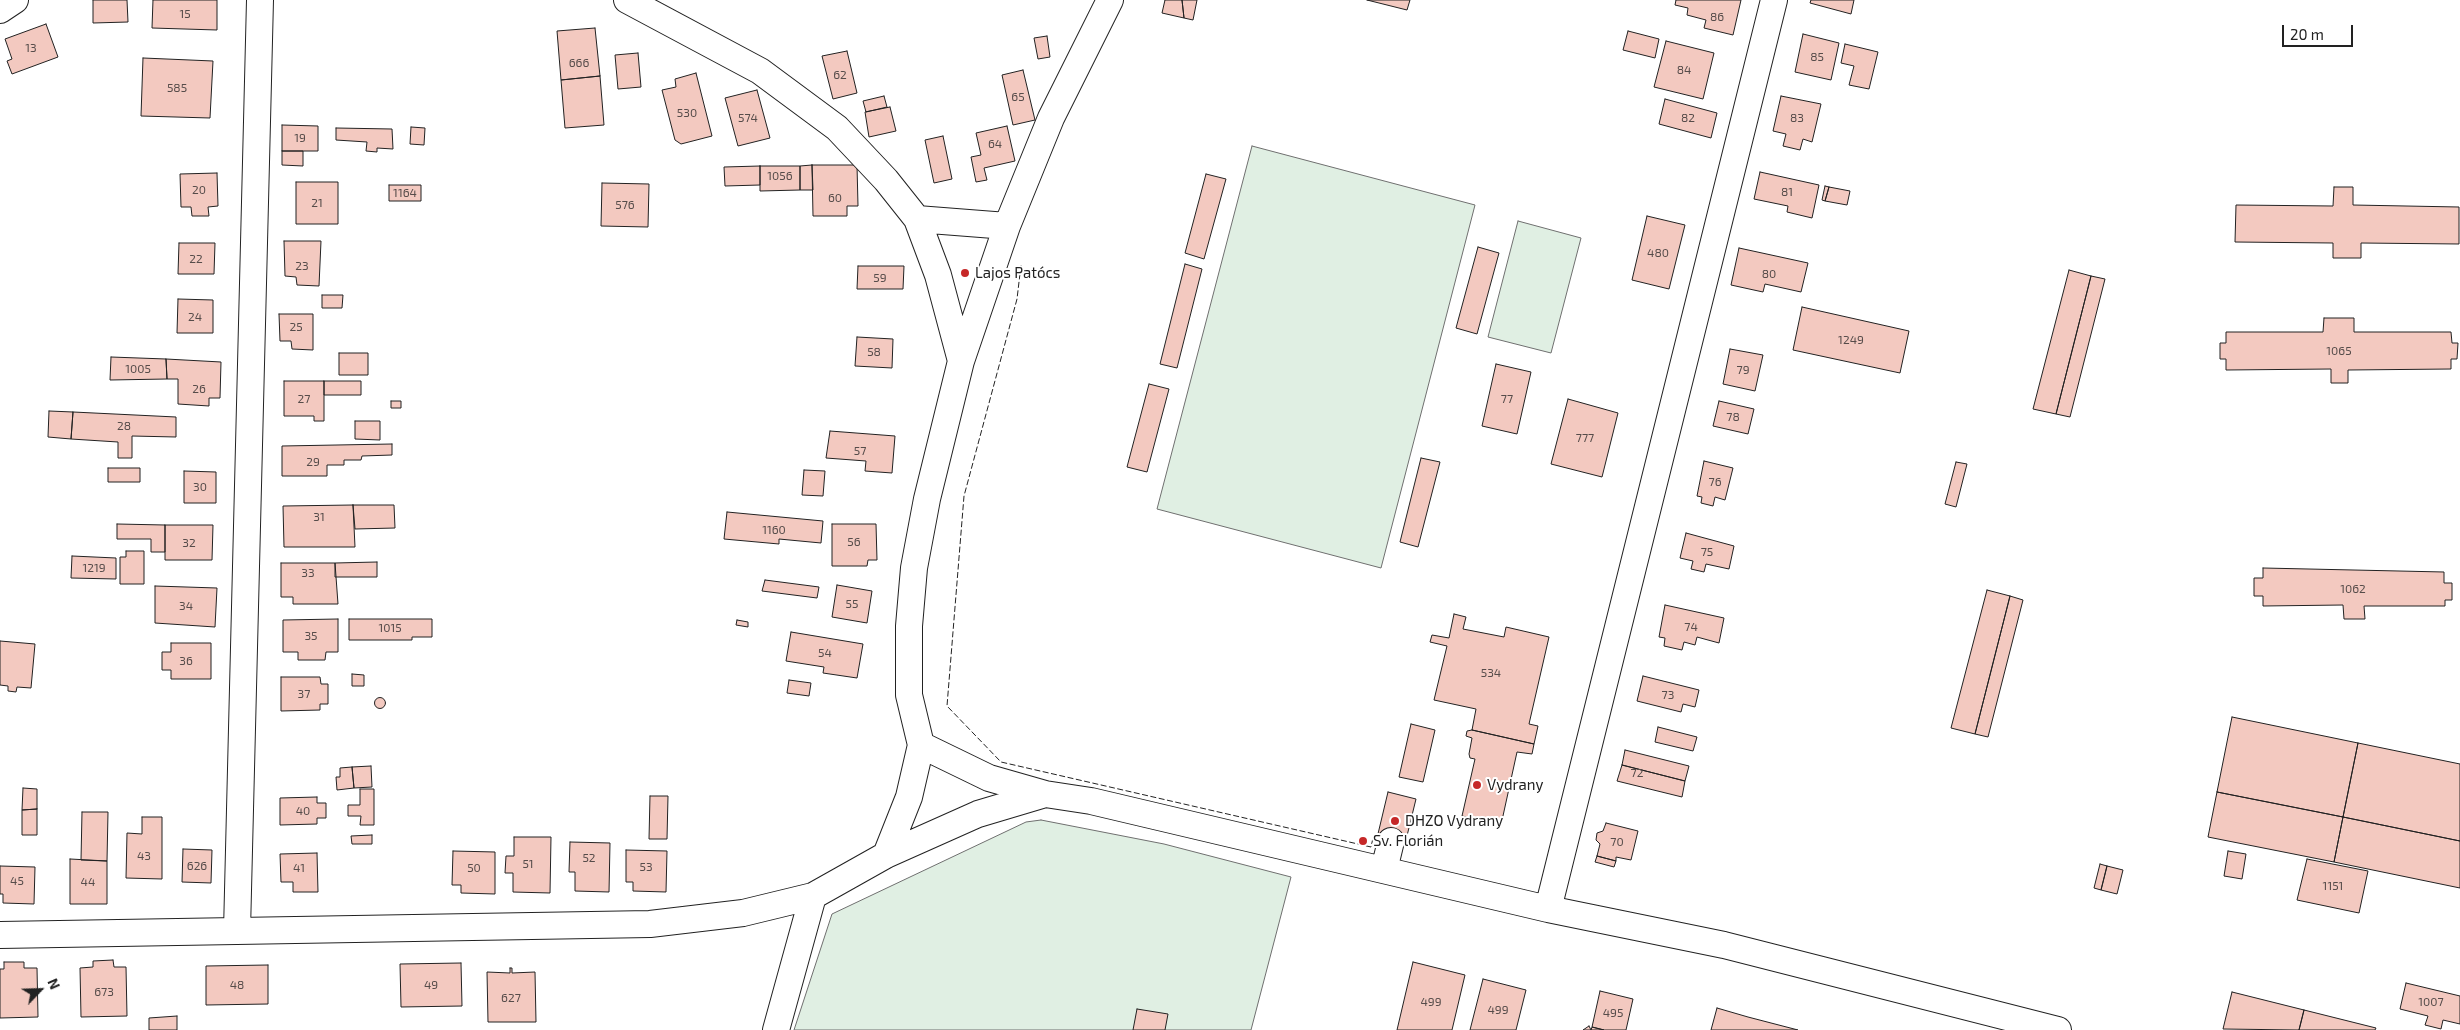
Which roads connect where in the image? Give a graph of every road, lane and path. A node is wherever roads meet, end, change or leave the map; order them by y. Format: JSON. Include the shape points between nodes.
{"nodes":[{"id":1,"x":15,"y":0,"type":"edge"},
{"id":2,"x":260,"y":0,"type":"edge"},
{"id":3,"x":627,"y":0,"type":"edge"},
{"id":4,"x":1110,"y":0,"type":"edge"},
{"id":5,"x":1774,"y":0,"type":"edge"},
{"id":6,"x":0,"y":10,"type":"edge"},
{"id":7,"x":917,"y":218,"type":"junction"},
{"id":8,"x":1007,"y":226,"type":"junction"},
{"id":9,"x":961,"y":361,"type":"junction"},
{"id":10,"x":921,"y":745,"type":"junction"},
{"id":11,"x":1045,"y":794,"type":"junction"},
{"id":12,"x":1391,"y":841,"type":"dead end"},
{"id":13,"x":886,"y":855,"type":"junction"},
{"id":14,"x":1384,"y":870,"type":"junction"},
{"id":15,"x":812,"y":896,"type":"junction"},
{"id":16,"x":1548,"y":909,"type":"junction"},
{"id":17,"x":237,"y":931,"type":"junction"},
{"id":18,"x":0,"y":935,"type":"edge"},
{"id":19,"x":776,"y":1030,"type":"edge"},
{"id":20,"x":2058,"y":1030,"type":"edge"}],
"edges":[{"from":1,"to":6,"type":"street"},
{"from":2,"to":17,"type":"street"},
{"from":3,"to":7,"type":"street","via":[[760,71],[838,128]]},
{"from":4,"to":8,"type":"street","via":[[1051,118]]},
{"from":5,"to":16,"type":"street"},
{"from":7,"to":8,"type":"street"},
{"from":7,"to":9,"type":"street","via":[[938,275]]},
{"from":8,"to":9,"type":"street"},
{"from":9,"to":10,"type":"street","via":[[927,499],[914,568],[909,626],[909,695]]},
{"from":10,"to":11,"type":"street","via":[[989,778]]},
{"from":10,"to":13,"type":"street","via":[[909,796]]},
{"from":11,"to":13,"type":"street","via":[[978,814]]},
{"from":11,"to":14,"type":"street","via":[[1090,801]]},
{"from":12,"to":14,"type":"street"},
{"from":13,"to":15,"type":"street"},
{"from":14,"to":16,"type":"street"},
{"from":15,"to":17,"type":"street","via":[[743,913],[650,924]]},
{"from":15,"to":19,"type":"street"},
{"from":16,"to":20,"type":"street","via":[[1724,945]]},
{"from":17,"to":18,"type":"street"}]}
